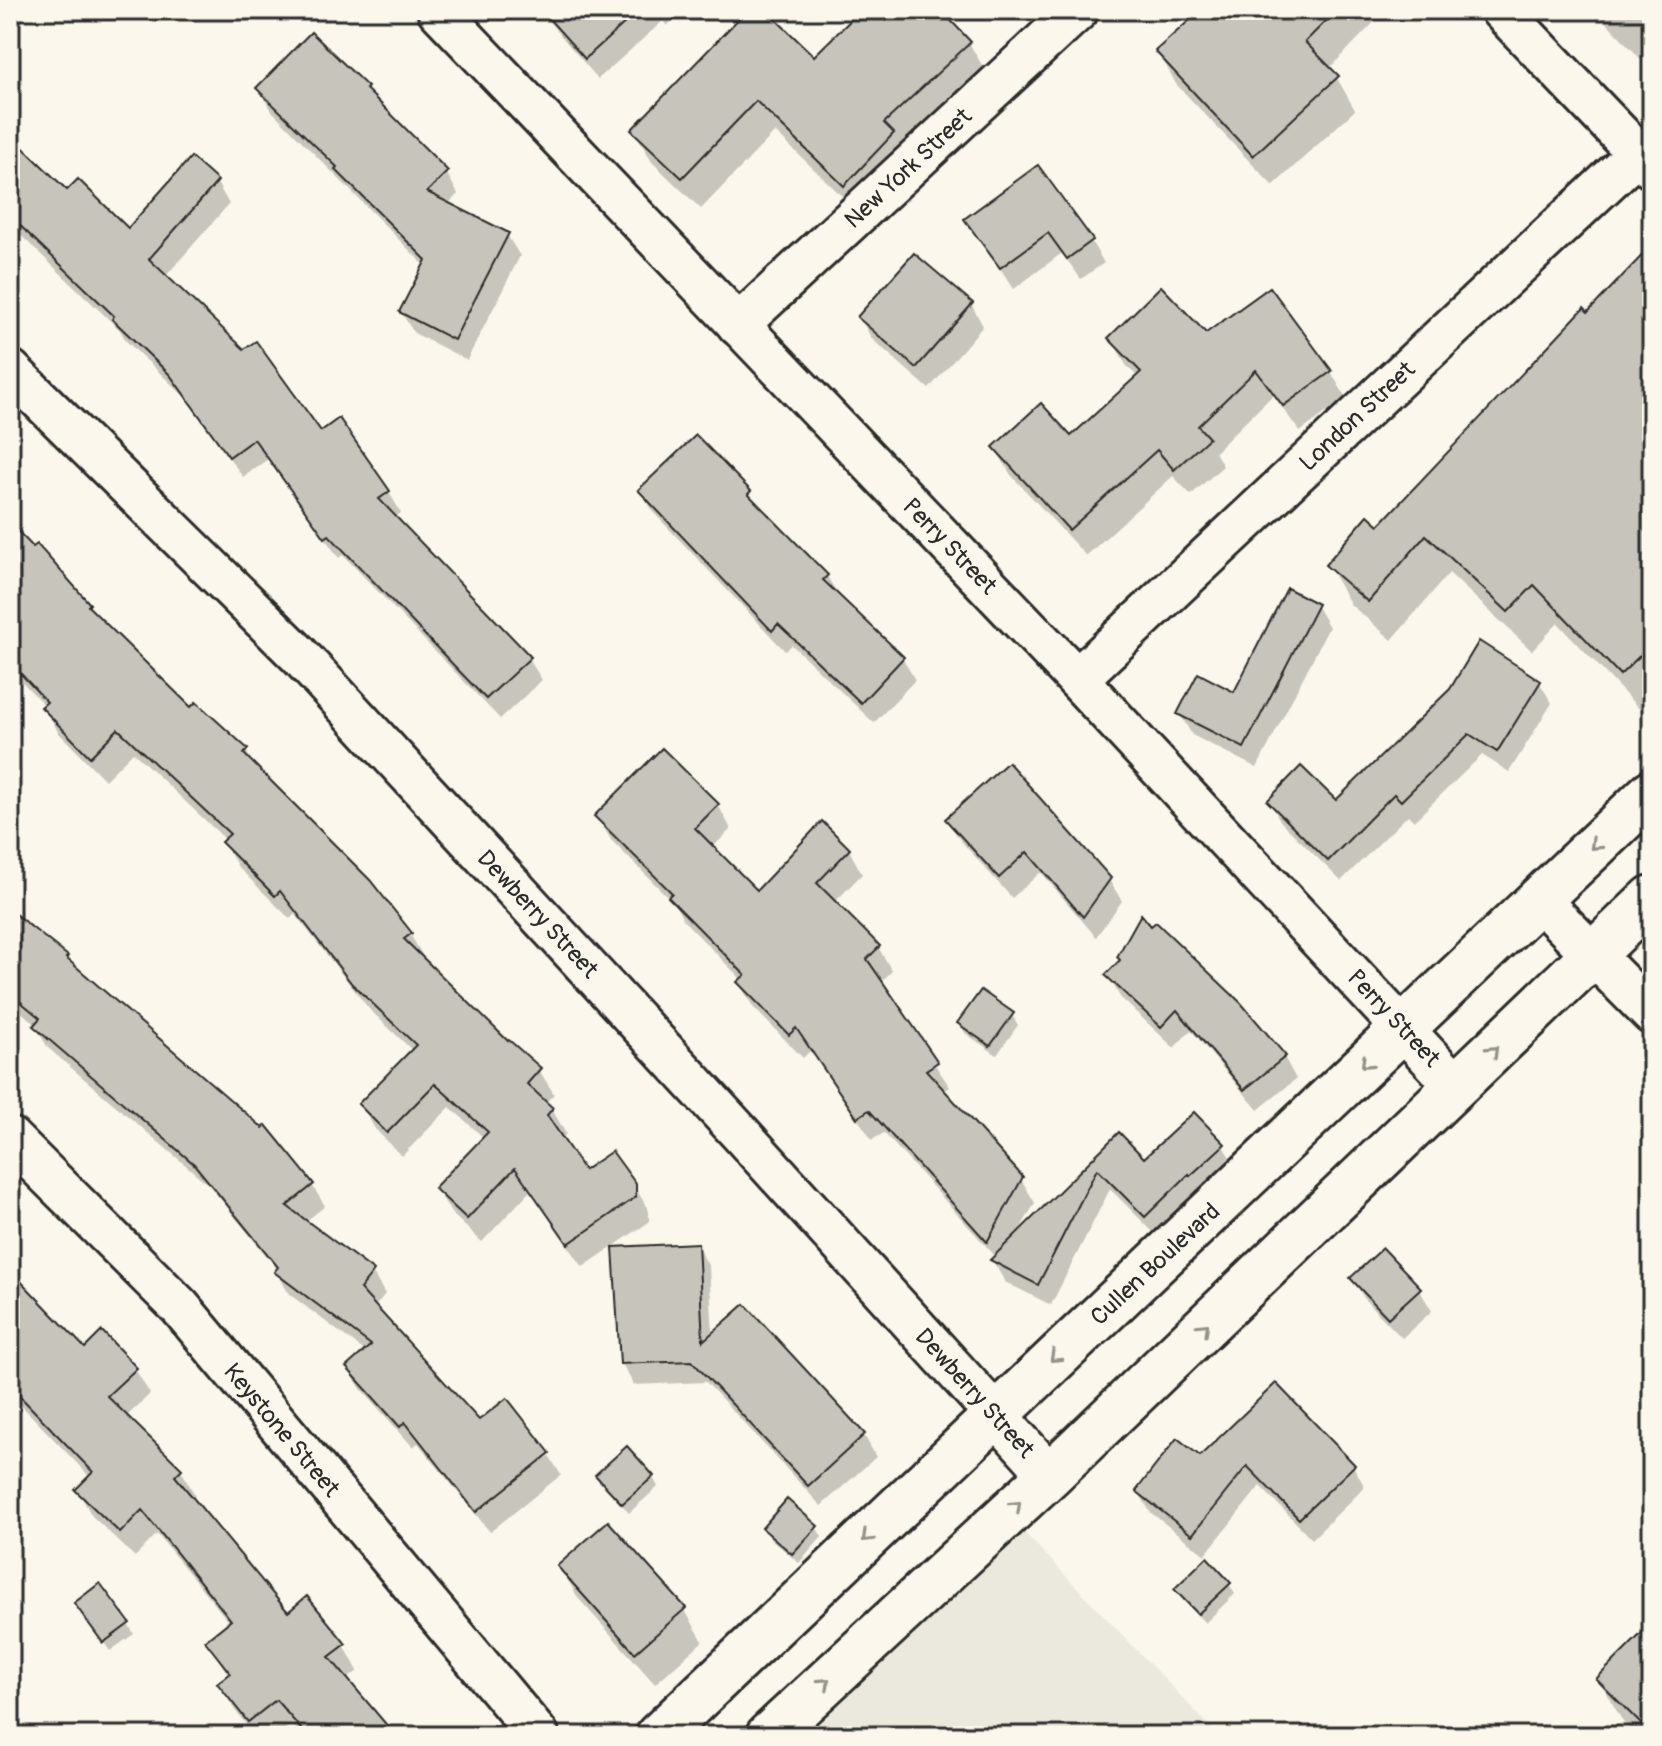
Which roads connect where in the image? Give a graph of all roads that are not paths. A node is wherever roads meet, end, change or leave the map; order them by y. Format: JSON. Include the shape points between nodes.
{"nodes":[{"id":1,"x":438,"y":10,"type":"edge"},
{"id":2,"x":1078,"y":10,"type":"edge"},
{"id":3,"x":1501,"y":10,"type":"edge"},
{"id":4,"x":1645,"y":161,"type":"edge"},
{"id":5,"x":738,"y":325,"type":"junction"},
{"id":6,"x":10,"y":370,"type":"edge"},
{"id":7,"x":1077,"y":679,"type":"junction"},
{"id":8,"x":1652,"y":792,"type":"edge"},
{"id":9,"x":1652,"y":898,"type":"edge"},
{"id":10,"x":1538,"y":899,"type":"junction"},
{"id":11,"x":1593,"y":953,"type":"junction"},
{"id":12,"x":1652,"y":1014,"type":"edge"},
{"id":13,"x":1403,"y":1028,"type":"junction"},
{"id":14,"x":1457,"y":1087,"type":"junction"},
{"id":15,"x":10,"y":1138,"type":"edge"},
{"id":16,"x":994,"y":1415,"type":"junction"},
{"id":17,"x":1050,"y":1475,"type":"junction"},
{"id":18,"x":539,"y":1736,"type":"edge"},
{"id":19,"x":658,"y":1736,"type":"edge"},
{"id":20,"x":768,"y":1736,"type":"edge"}],
"edges":[{"from":1,"to":5,"type":"street","name":"Perry Street"},
{"from":2,"to":5,"type":"street","name":"New York Street"},
{"from":3,"to":4,"type":"street"},
{"from":4,"to":7,"type":"street","name":"London Street"},
{"from":5,"to":7,"type":"street","name":"Perry Street"},
{"from":6,"to":16,"type":"street","name":"Dewberry Street","via":[[298,654]]},
{"from":7,"to":13,"type":"street","name":"Perry Street"},
{"from":8,"to":10,"type":"main road","name":"Cullen Boulevard","one_way":true},
{"from":9,"to":11,"type":"main road"},
{"from":10,"to":11,"type":"street"},
{"from":10,"to":13,"type":"main road","name":"Cullen Boulevard"},
{"from":11,"to":12,"type":"street"},
{"from":14,"to":11,"type":"main road","one_way":true},
{"from":13,"to":14,"type":"street","name":"Perry Street"},
{"from":13,"to":16,"type":"main road","name":"Cullen Boulevard","one_way":true},
{"from":17,"to":14,"type":"main road","one_way":true},
{"from":15,"to":18,"type":"street","name":"Keystone Street","via":[[180,1307]]},
{"from":16,"to":17,"type":"street","name":"Dewberry Street"},
{"from":16,"to":19,"type":"main road","name":"Cullen Boulevard","one_way":true},
{"from":20,"to":17,"type":"main road","one_way":true}]}
